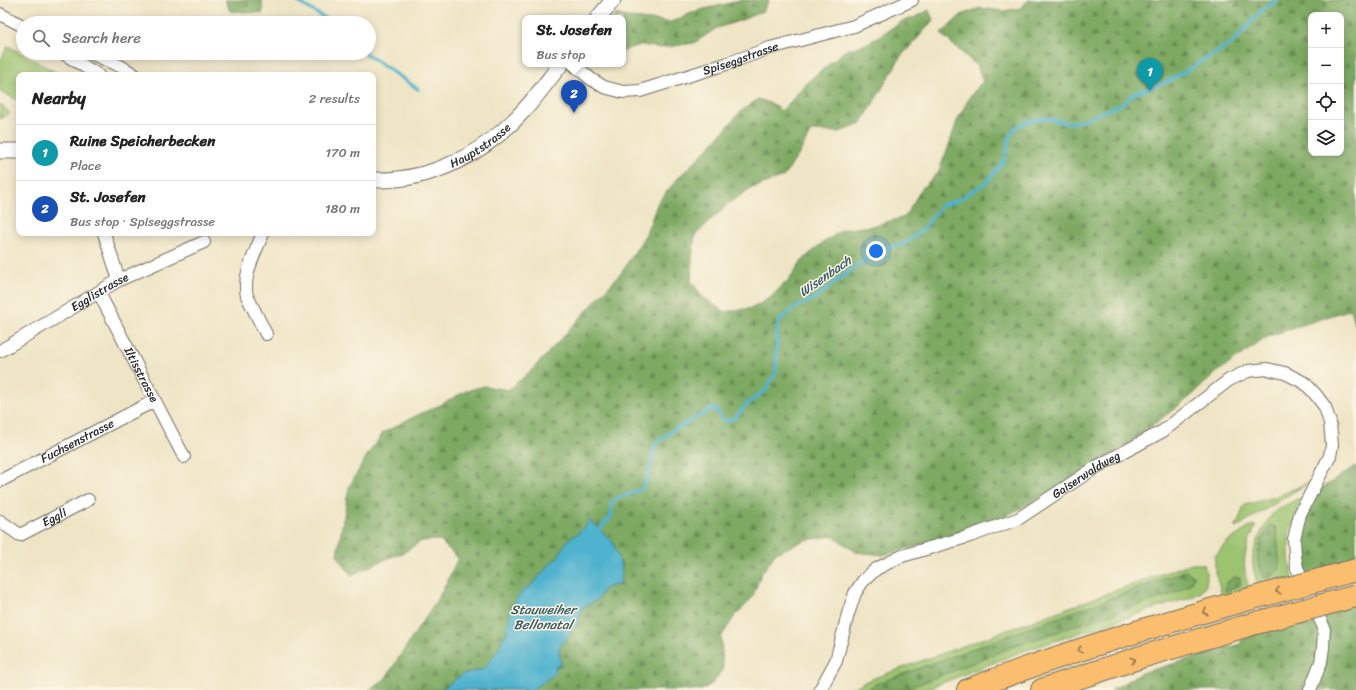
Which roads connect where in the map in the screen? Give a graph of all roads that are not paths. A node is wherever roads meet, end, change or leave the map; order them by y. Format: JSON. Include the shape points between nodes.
{"nodes":[{"id":1,"x":613,"y":0,"type":"edge"},
{"id":2,"x":912,"y":0,"type":"edge"},
{"id":3,"x":0,"y":14,"type":"edge"},
{"id":4,"x":600,"y":15,"type":"edge"},
{"id":5,"x":16,"y":22,"type":"edge"},
{"id":6,"x":73,"y":60,"type":"edge"},
{"id":7,"x":105,"y":60,"type":"edge"},
{"id":8,"x":559,"y":67,"type":"edge"},
{"id":9,"x":577,"y":67,"type":"edge"},
{"id":10,"x":93,"y":72,"type":"edge"},
{"id":11,"x":129,"y":72,"type":"edge"},
{"id":12,"x":0,"y":151,"type":"edge"},
{"id":13,"x":16,"y":151,"type":"edge"},
{"id":14,"x":376,"y":180,"type":"edge"},
{"id":15,"x":105,"y":236,"type":"edge"},
{"id":16,"x":262,"y":236,"type":"edge"},
{"id":17,"x":204,"y":242,"type":"dead end"},
{"id":18,"x":119,"y":280,"type":"junction"},
{"id":19,"x":99,"y":293,"type":"junction"},
{"id":20,"x":266,"y":334,"type":"dead end"},
{"id":21,"x":0,"y":351,"type":"edge"},
{"id":22,"x":154,"y":401,"type":"junction"},
{"id":23,"x":184,"y":457,"type":"dead end"},
{"id":24,"x":0,"y":481,"type":"edge"},
{"id":25,"x":88,"y":500,"type":"dead end"},
{"id":26,"x":0,"y":521,"type":"edge"},
{"id":27,"x":1356,"y":570,"type":"edge"},
{"id":28,"x":1356,"y":596,"type":"edge"},
{"id":29,"x":820,"y":690,"type":"edge"},
{"id":30,"x":968,"y":690,"type":"edge"},
{"id":31,"x":1042,"y":690,"type":"edge"},
{"id":32,"x":1310,"y":690,"type":"edge"}],
"edges":[{"from":1,"to":4,"type":"street"},
{"from":2,"to":9,"type":"street","name":"Spiseggstrasse","via":[[854,26],[770,48],[640,91],[623,92],[604,88]]},
{"from":3,"to":5,"type":"street"},
{"from":6,"to":10,"type":"street"},
{"from":7,"to":11,"type":"street"},
{"from":8,"to":14,"type":"street","name":"Hauptstrasse","via":[[525,110],[500,135],[475,152],[433,172],[398,179]]},
{"from":12,"to":13,"type":"street"},
{"from":15,"to":18,"type":"street"},
{"from":16,"to":20,"type":"street","via":[[246,280],[246,290]]},
{"from":17,"to":18,"type":"street","name":"Egglistrasse"},
{"from":18,"to":19,"type":"street","name":"Egglistrasse"},
{"from":19,"to":21,"type":"street","name":"Egglistrasse"},
{"from":19,"to":22,"type":"street","name":"Iltisstrasse"},
{"from":22,"to":23,"type":"street","name":"Iltisstrasse"},
{"from":22,"to":24,"type":"street","name":"Fuchsenstrasse"},
{"from":25,"to":26,"type":"street","name":"Eggli","via":[[20,535]]},
{"from":27,"to":30,"type":"highway","one_way":true,"bridge":true,"via":[[1153,626],[1071,652]]},
{"from":31,"to":28,"type":"highway","one_way":true,"bridge":true,"via":[[1141,657]]},
{"from":29,"to":32,"type":"street","name":"Gaiserwaldweg","via":[[836,661],[855,592],[876,569],[902,556],[970,536],[1018,518],[1096,467],[1163,431],[1229,380],[1248,371],[1267,369],[1286,373],[1305,383],[1325,407],[1330,423],[1330,456],[1300,514],[1294,539],[1297,568],[1324,628],[1321,662]]}]}
